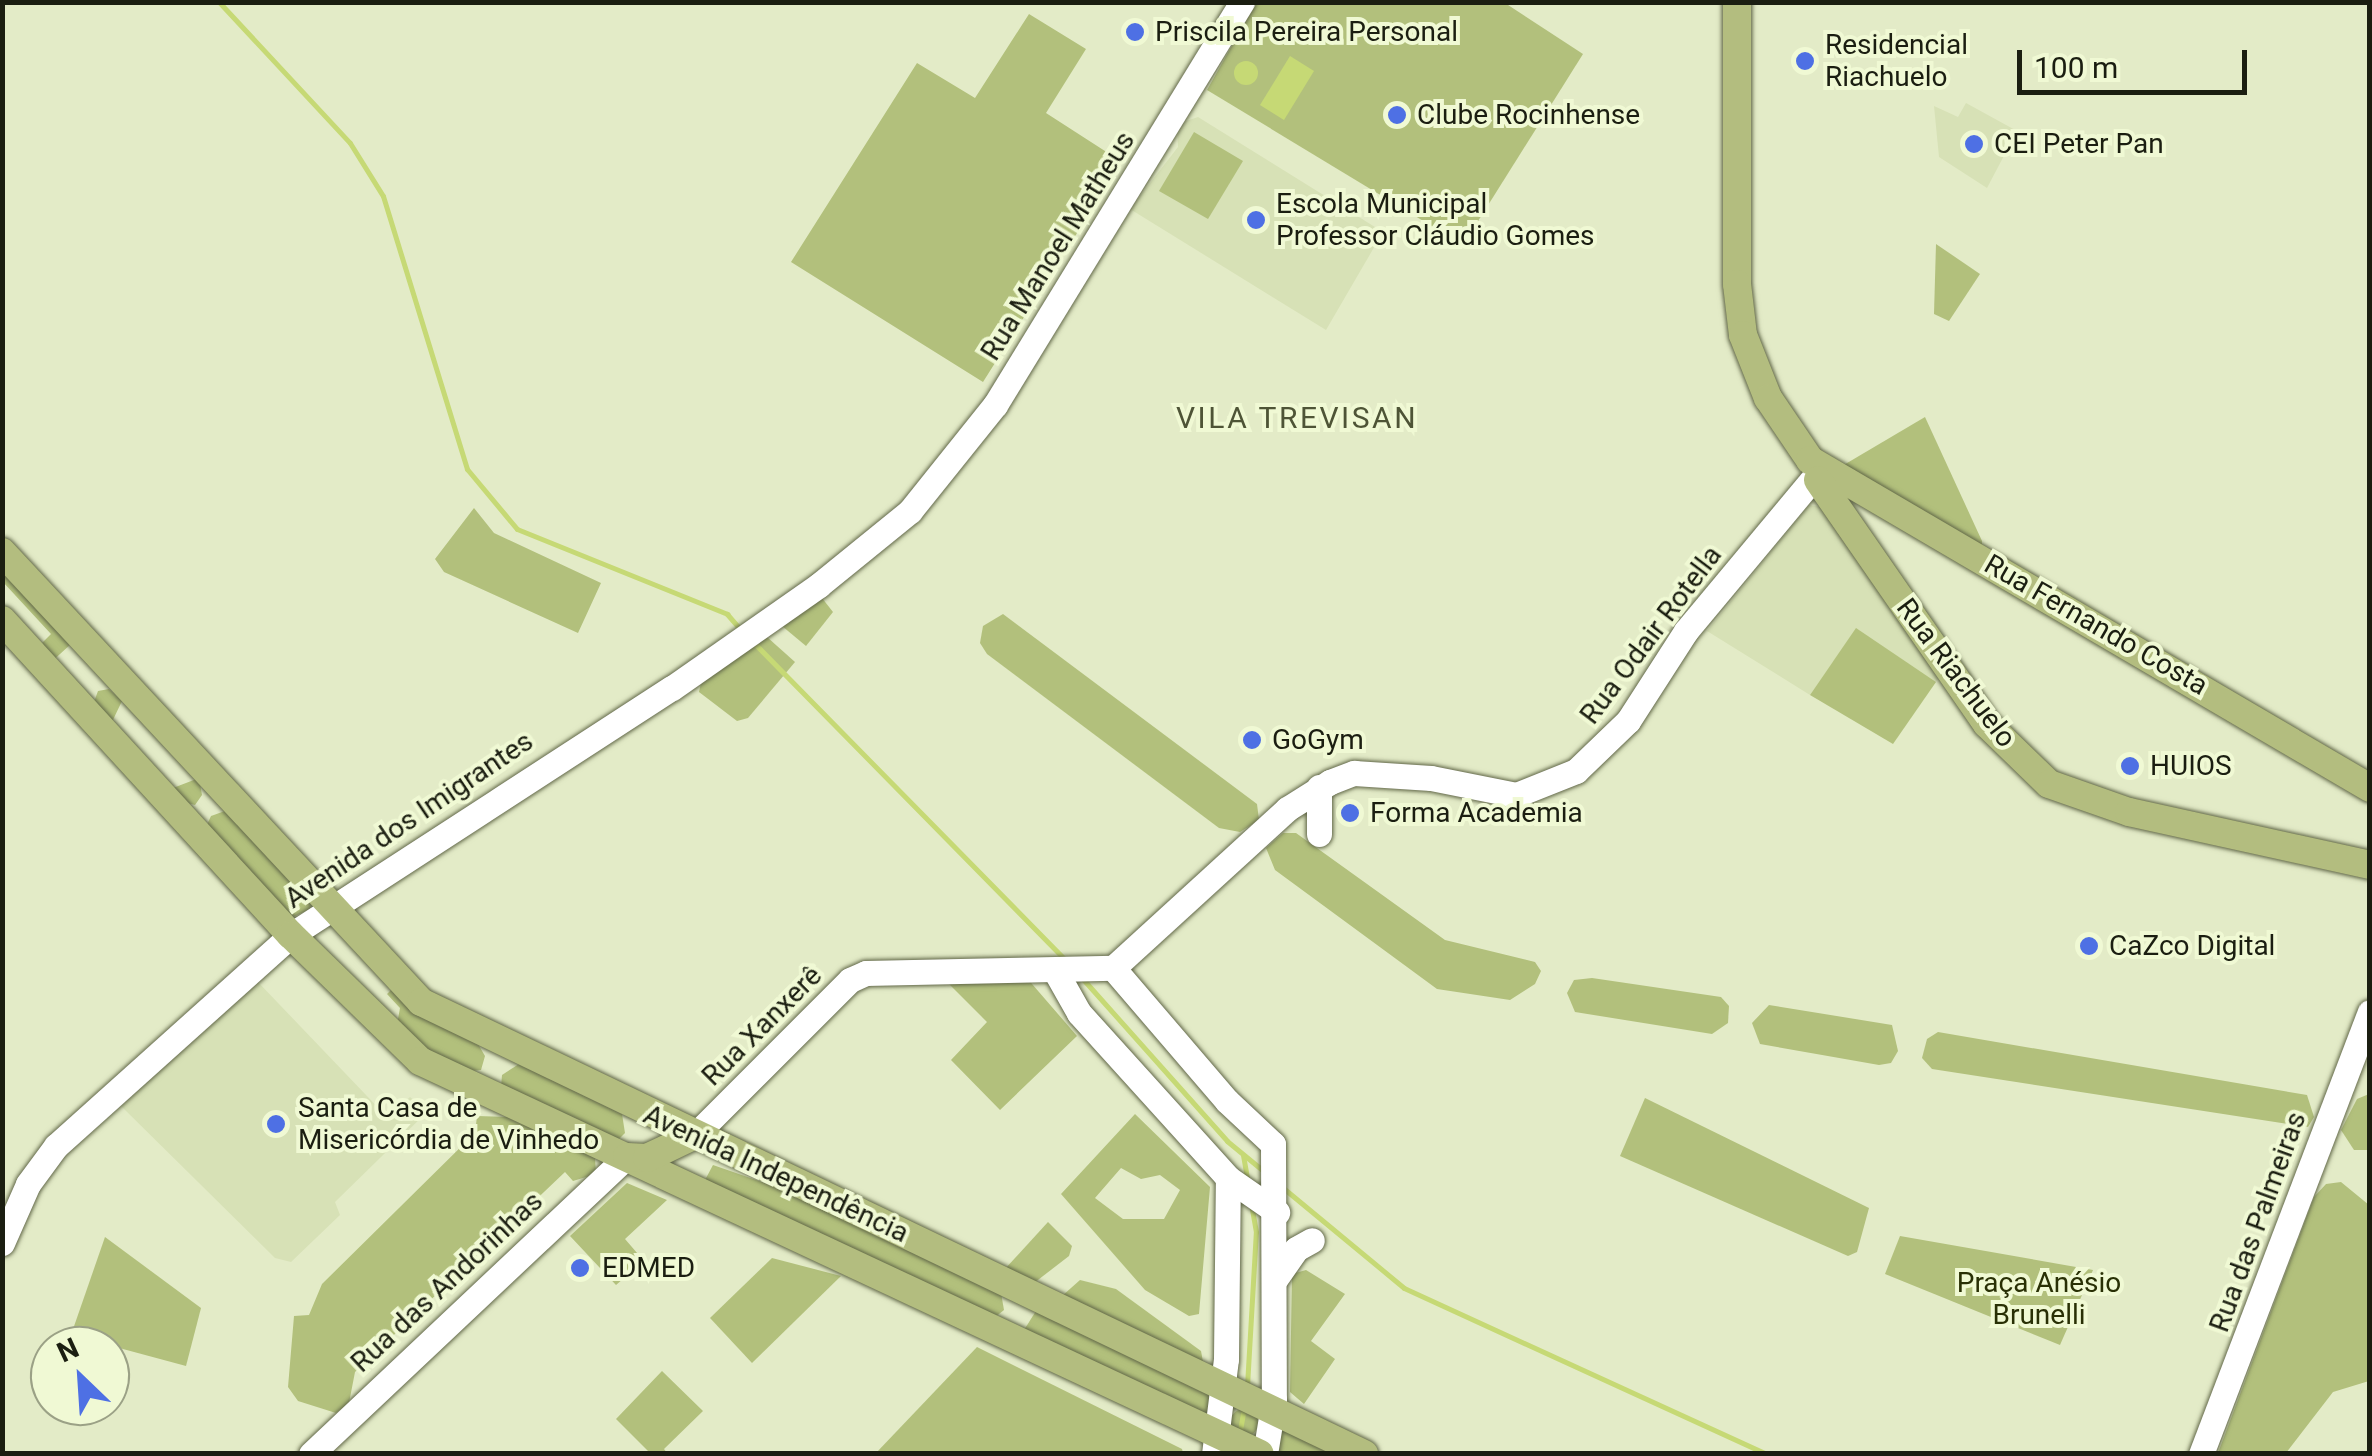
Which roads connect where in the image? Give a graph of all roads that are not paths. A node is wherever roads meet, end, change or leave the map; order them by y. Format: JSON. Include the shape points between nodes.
{"nodes":[{"id":1,"x":1242,"y":2,"type":"edge"},
{"id":2,"x":1737,"y":2,"type":"edge"},
{"id":3,"x":1815,"y":471,"type":"junction"},
{"id":4,"x":1864,"y":487,"type":"junction"},
{"id":5,"x":910,"y":510,"type":"joint"},
{"id":6,"x":1840,"y":511,"type":"junction"},
{"id":7,"x":2,"y":552,"type":"edge"},
{"id":8,"x":2,"y":620,"type":"edge"},
{"id":9,"x":78,"y":632,"type":"junction"},
{"id":10,"x":68,"y":692,"type":"junction"},
{"id":11,"x":1320,"y":787,"type":"junction"},
{"id":12,"x":2370,"y":788,"type":"edge"},
{"id":13,"x":1319,"y":834,"type":"dead end"},
{"id":14,"x":2370,"y":866,"type":"edge"},
{"id":15,"x":332,"y":908,"type":"junction"},
{"id":16,"x":291,"y":936,"type":"junction"},
{"id":17,"x":1086,"y":963,"type":"junction"},
{"id":18,"x":2370,"y":1012,"type":"edge"},
{"id":19,"x":642,"y":1110,"type":"junction"},
{"id":20,"x":695,"y":1135,"type":"junction"},
{"id":21,"x":626,"y":1157,"type":"junction"},
{"id":22,"x":1228,"y":1178,"type":"junction"},
{"id":23,"x":796,"y":1185,"type":"junction"},
{"id":24,"x":702,"y":1193,"type":"junction"},
{"id":25,"x":1277,"y":1212,"type":"junction"},
{"id":26,"x":1312,"y":1240,"type":"dead end"},
{"id":27,"x":2,"y":1243,"type":"edge"},
{"id":28,"x":1274,"y":1282,"type":"junction"},
{"id":29,"x":1036,"y":1297,"type":"junction"},
{"id":30,"x":1020,"y":1342,"type":"junction"},
{"id":31,"x":1215,"y":1382,"type":"junction"},
{"id":32,"x":1273,"y":1409,"type":"junction"},
{"id":33,"x":1216,"y":1443,"type":"edge"},
{"id":34,"x":310,"y":1454,"type":"edge"},
{"id":35,"x":1262,"y":1454,"type":"edge"},
{"id":36,"x":1364,"y":1454,"type":"edge"},
{"id":37,"x":2200,"y":1454,"type":"edge"}],
"edges":[{"from":1,"to":5,"type":"main road","name":"Rua Manoel Matheus","via":[[994,405]]},
{"from":2,"to":3,"type":"main road","name":"Rua Riachuelo","via":[[1737,284],[1743,335],[1768,398]]},
{"from":3,"to":4,"type":"main road","name":"Rua Fernando Costa"},
{"from":3,"to":6,"type":"main road","name":"Rua Riachuelo"},
{"from":3,"to":11,"type":"main road","name":"Rua Odair Rotella","via":[[1686,632],[1628,722],[1576,771],[1516,795],[1369,774]]},
{"from":4,"to":6,"type":"main road","via":[[1840,490]]},
{"from":4,"to":12,"type":"main road","name":"Rua Fernando Costa"},
{"from":5,"to":15,"type":"main road","name":"Avenida dos Imigrantes","via":[[744,635]]},
{"from":6,"to":14,"type":"main road","name":"Rua Riachuelo","via":[[1987,724],[2050,784],[2129,812]]},
{"from":7,"to":9,"type":"main road","name":"Avenida Independência"},
{"from":8,"to":10,"type":"main road","name":"Avenida Independência"},
{"from":9,"to":10,"type":"main road"},
{"from":9,"to":15,"type":"main road","name":"Avenida Independência"},
{"from":10,"to":16,"type":"main road","name":"Avenida Independência"},
{"from":11,"to":13,"type":"main road"},
{"from":11,"to":17,"type":"main road","name":"Rua Odair Rotella","via":[[1287,809],[1149,939]]},
{"from":15,"to":16,"type":"main road","name":"Avenida dos Imigrantes"},
{"from":15,"to":19,"type":"main road","name":"Avenida Independência","via":[[421,1002]]},
{"from":16,"to":21,"type":"main road","name":"Avenida Independência","via":[[420,1061]]},
{"from":16,"to":27,"type":"main road","name":"Avenida dos Imigrantes","via":[[56,1146],[28,1184]]},
{"from":17,"to":20,"type":"main road","name":"Rua Xanxerê","via":[[878,972],[850,980]]},
{"from":17,"to":22,"type":"main road","via":[[1079,1013]]},
{"from":17,"to":25,"type":"main road","via":[[1274,1144]]},
{"from":18,"to":37,"type":"main road","name":"Rua das Palmeiras"},
{"from":19,"to":20,"type":"main road","name":"Avenida Independência"},
{"from":19,"to":21,"type":"main road"},
{"from":20,"to":21,"type":"main road","via":[[648,1158]]},
{"from":20,"to":23,"type":"main road","name":"Avenida Independência"},
{"from":21,"to":24,"type":"main road","name":"Avenida Independência"},
{"from":21,"to":34,"type":"main road","name":"Rua das Andorinhas"},
{"from":22,"to":25,"type":"main road"},
{"from":22,"to":31,"type":"main road","via":[[1226,1304]]},
{"from":23,"to":24,"type":"main road","via":[[716,1160],[701,1173]]},
{"from":23,"to":29,"type":"main road","name":"Avenida Independência"},
{"from":24,"to":30,"type":"main road","name":"Avenida Independência"},
{"from":25,"to":28,"type":"main road"},
{"from":26,"to":28,"type":"main road","via":[[1296,1249]]},
{"from":28,"to":32,"type":"main road"},
{"from":29,"to":30,"type":"main road","via":[[1019,1314]]},
{"from":29,"to":31,"type":"main road","name":"Avenida Independência"},
{"from":30,"to":33,"type":"main road","name":"Avenida Independência"},
{"from":31,"to":32,"type":"main road","name":"Avenida Independência"},
{"from":31,"to":33,"type":"main road"},
{"from":32,"to":35,"type":"main road"},
{"from":32,"to":36,"type":"main road","name":"Avenida Independência"},
{"from":33,"to":35,"type":"main road","name":"Avenida Independência"}]}
